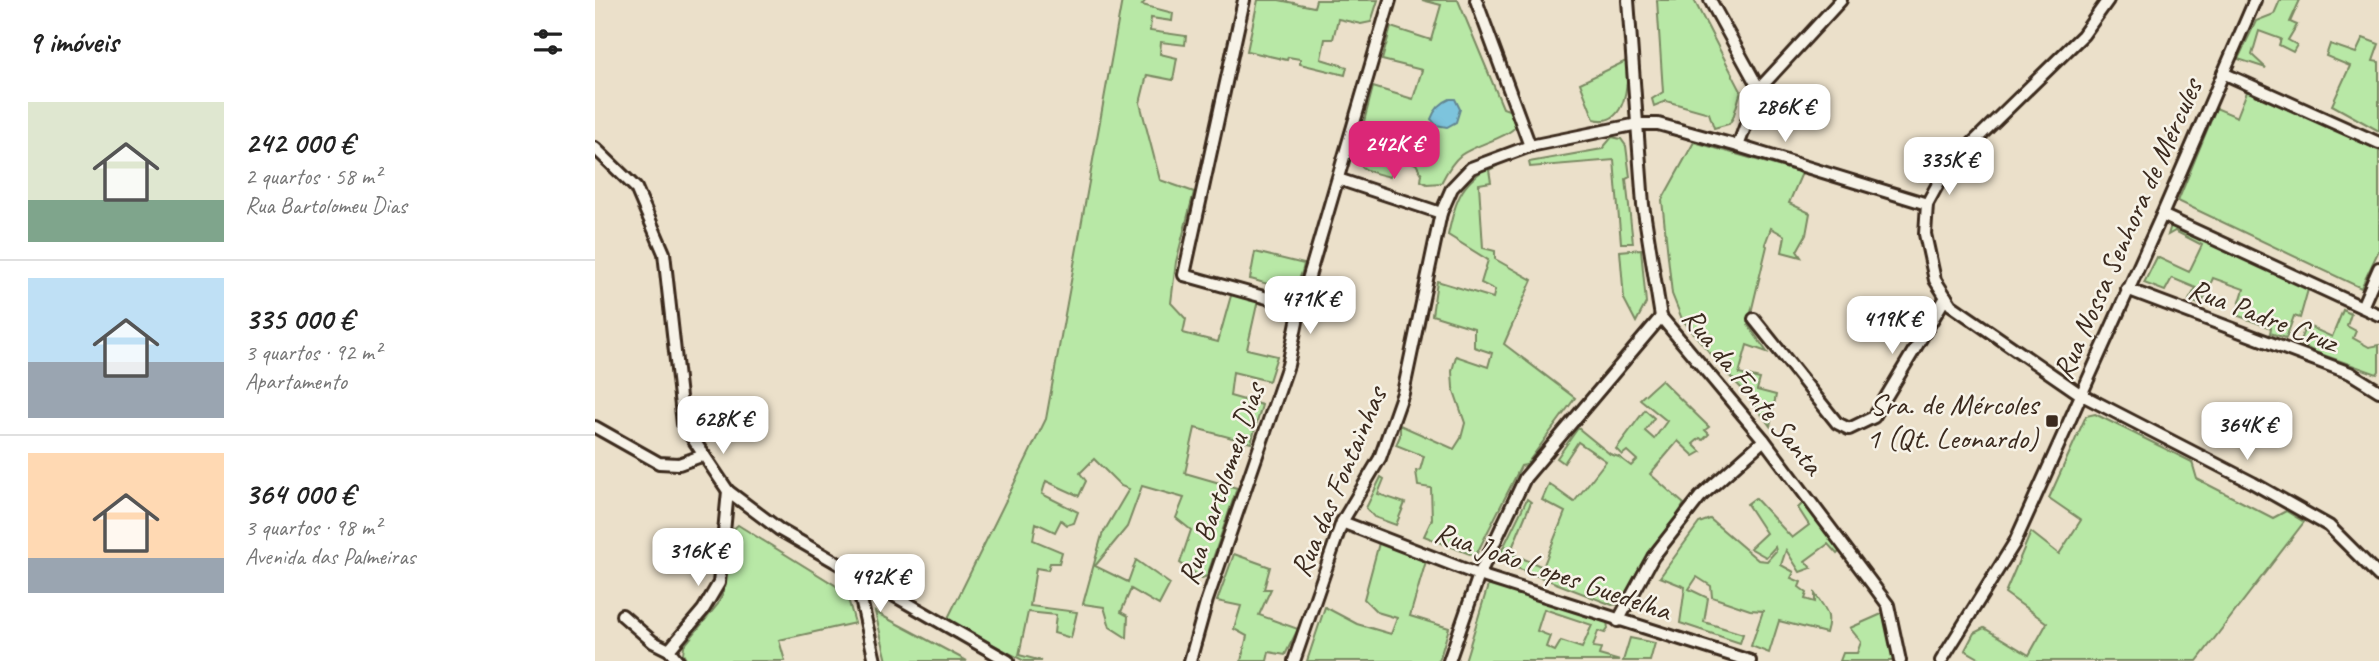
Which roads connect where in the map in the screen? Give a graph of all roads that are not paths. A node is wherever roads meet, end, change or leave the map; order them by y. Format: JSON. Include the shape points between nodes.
{"nodes":[{"id":1,"x":1244,"y":0,"type":"edge"},
{"id":2,"x":1390,"y":0,"type":"edge"},
{"id":3,"x":1476,"y":0,"type":"edge"},
{"id":4,"x":1628,"y":0,"type":"edge"},
{"id":5,"x":1710,"y":0,"type":"edge"},
{"id":6,"x":1840,"y":0,"type":"edge"},
{"id":7,"x":2108,"y":0,"type":"edge"},
{"id":8,"x":2255,"y":0,"type":"edge"},
{"id":9,"x":2223,"y":73,"type":"junction"},
{"id":10,"x":1759,"y":89,"type":"junction"},
{"id":11,"x":1637,"y":124,"type":"junction"},
{"id":12,"x":2379,"y":143,"type":"edge"},
{"id":13,"x":1530,"y":146,"type":"junction"},
{"id":14,"x":1738,"y":146,"type":"junction"},
{"id":15,"x":595,"y":148,"type":"edge"},
{"id":16,"x":1338,"y":179,"type":"junction"},
{"id":17,"x":1927,"y":204,"type":"junction"},
{"id":18,"x":1441,"y":213,"type":"junction"},
{"id":19,"x":2162,"y":215,"type":"junction"},
{"id":20,"x":2379,"y":268,"type":"edge"},
{"id":21,"x":2127,"y":289,"type":"junction"},
{"id":22,"x":1946,"y":297,"type":"junction"},
{"id":23,"x":1300,"y":307,"type":"junction"},
{"id":24,"x":2362,"y":307,"type":"junction"},
{"id":25,"x":2379,"y":315,"type":"edge"},
{"id":26,"x":1661,"y":317,"type":"junction"},
{"id":27,"x":1754,"y":319,"type":"dead end"},
{"id":28,"x":2379,"y":391,"type":"edge"},
{"id":29,"x":2080,"y":394,"type":"junction"},
{"id":30,"x":595,"y":427,"type":"edge"},
{"id":31,"x":1764,"y":440,"type":"junction"},
{"id":32,"x":704,"y":455,"type":"junction"},
{"id":33,"x":728,"y":491,"type":"junction"},
{"id":34,"x":1342,"y":523,"type":"junction"},
{"id":35,"x":855,"y":573,"type":"junction"},
{"id":36,"x":1479,"y":575,"type":"junction"},
{"id":37,"x":2379,"y":576,"type":"edge"},
{"id":38,"x":622,"y":615,"type":"dead end"},
{"id":39,"x":1618,"y":621,"type":"junction"},
{"id":40,"x":669,"y":650,"type":"junction"},
{"id":41,"x":678,"y":661,"type":"edge"},
{"id":42,"x":875,"y":661,"type":"edge"},
{"id":43,"x":1008,"y":661,"type":"edge"},
{"id":44,"x":1191,"y":661,"type":"edge"},
{"id":45,"x":1294,"y":661,"type":"edge"},
{"id":46,"x":1450,"y":661,"type":"edge"},
{"id":47,"x":1750,"y":661,"type":"edge"},
{"id":48,"x":1900,"y":661,"type":"edge"},
{"id":49,"x":1941,"y":661,"type":"edge"}],
"edges":[{"from":1,"to":23,"type":"street","via":[[1184,275]]},
{"from":2,"to":16,"type":"street","name":"Rua Bartolomeu Dias"},
{"from":3,"to":13,"type":"street"},
{"from":4,"to":11,"type":"street","name":"Rua da Fonte Santa"},
{"from":5,"to":10,"type":"street"},
{"from":6,"to":10,"type":"street"},
{"from":7,"to":17,"type":"street","via":[[2083,35],[1946,169]]},
{"from":8,"to":9,"type":"street","name":"Rua Nossa Senhora de Mércules"},
{"from":9,"to":12,"type":"street"},
{"from":9,"to":19,"type":"street","name":"Rua Nossa Senhora de Mércules"},
{"from":10,"to":14,"type":"street"},
{"from":11,"to":13,"type":"street","name":"Rua das Fontainhas"},
{"from":11,"to":14,"type":"street","name":"Rua das Fontainhas","via":[[1658,124]]},
{"from":11,"to":26,"type":"street","name":"Rua da Fonte Santa","via":[[1643,205]]},
{"from":13,"to":18,"type":"street","name":"Rua das Fontainhas","via":[[1471,168],[1452,188]]},
{"from":14,"to":17,"type":"street","name":"Rua das Fontainhas"},
{"from":15,"to":32,"type":"street","via":[[636,188],[664,253],[683,424]]},
{"from":16,"to":18,"type":"street"},
{"from":16,"to":23,"type":"street","name":"Rua Bartolomeu Dias"},
{"from":17,"to":22,"type":"street","via":[[1925,234],[1935,280]]},
{"from":18,"to":34,"type":"street","name":"Rua das Fontainhas","via":[[1403,393],[1380,458]]},
{"from":19,"to":21,"type":"street","name":"Rua Nossa Senhora de Mércules"},
{"from":19,"to":24,"type":"street"},
{"from":20,"to":24,"type":"street"},
{"from":21,"to":28,"type":"street","name":"Rua Padre Cruz","via":[[2350,373]]},
{"from":21,"to":29,"type":"street","name":"Rua Nossa Senhora de Mércules"},
{"from":22,"to":27,"type":"street","via":[[1874,417],[1849,429],[1837,423]]},
{"from":22,"to":29,"type":"street","via":[[1951,305]]},
{"from":23,"to":44,"type":"street","name":"Rua Bartolomeu Dias","via":[[1288,365],[1207,600]]},
{"from":24,"to":25,"type":"street"},
{"from":26,"to":31,"type":"street","name":"Rua da Fonte Santa"},
{"from":26,"to":36,"type":"street","via":[[1525,478]]},
{"from":29,"to":37,"type":"street","via":[[2329,526]]},
{"from":29,"to":49,"type":"street","name":"Rua Nossa Senhora de Mércules","via":[[2015,542]]},
{"from":30,"to":32,"type":"street","via":[[659,463],[679,464]]},
{"from":31,"to":39,"type":"street","via":[[1700,497],[1653,558]]},
{"from":31,"to":48,"type":"street","name":"Rua da Fonte Santa","via":[[1888,605]]},
{"from":32,"to":33,"type":"street"},
{"from":33,"to":35,"type":"street","via":[[780,530]]},
{"from":33,"to":40,"type":"street","via":[[719,583]]},
{"from":34,"to":36,"type":"street","name":"Rua João Lopes Guedelha"},
{"from":34,"to":45,"type":"street","name":"Rua das Fontainhas"},
{"from":35,"to":42,"type":"street"},
{"from":35,"to":43,"type":"street"},
{"from":36,"to":39,"type":"street","name":"Rua João Lopes Guedelha"},
{"from":36,"to":46,"type":"street"},
{"from":38,"to":40,"type":"street"},
{"from":39,"to":47,"type":"street","name":"Rua João Lopes Guedelha"},
{"from":40,"to":41,"type":"street"}]}
